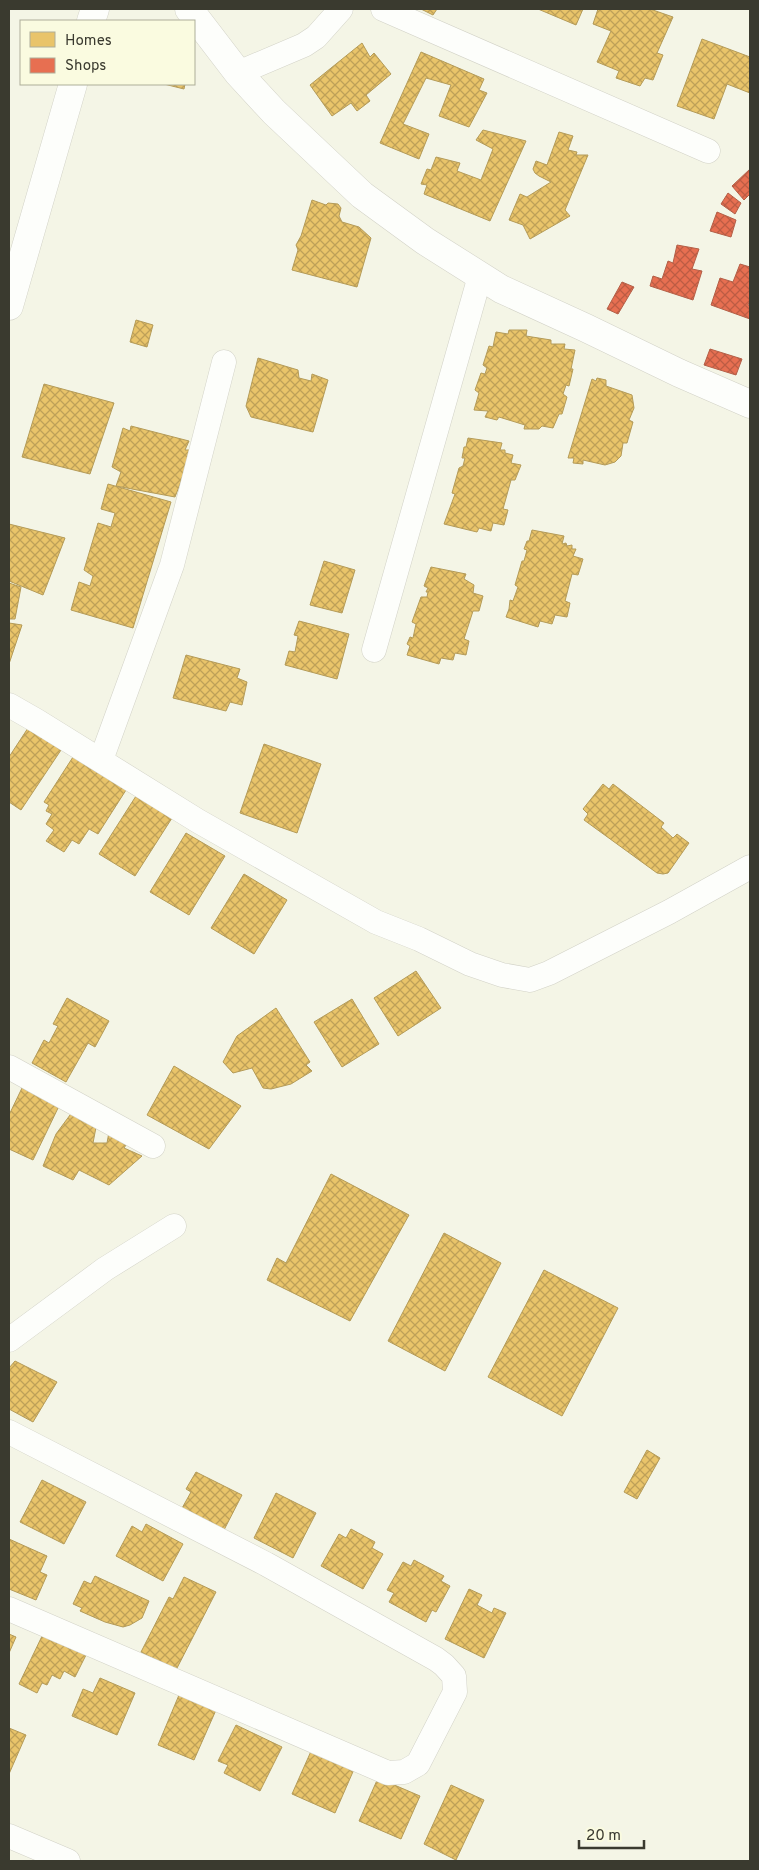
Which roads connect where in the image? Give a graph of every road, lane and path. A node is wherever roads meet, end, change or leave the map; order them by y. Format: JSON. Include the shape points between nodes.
{"nodes":[{"id":1,"x":189,"y":9,"type":"edge"},
{"id":2,"x":341,"y":9,"type":"edge"},
{"id":3,"x":383,"y":9,"type":"edge"},
{"id":4,"x":238,"y":73,"type":"junction"},
{"id":5,"x":73,"y":85,"type":"edge"},
{"id":6,"x":708,"y":151,"type":"dead end"},
{"id":7,"x":480,"y":276,"type":"junction"},
{"id":8,"x":9,"y":306,"type":"edge"},
{"id":9,"x":224,"y":362,"type":"dead end"},
{"id":10,"x":750,"y":404,"type":"edge"},
{"id":11,"x":374,"y":650,"type":"dead end"},
{"id":12,"x":9,"y":705,"type":"edge"},
{"id":13,"x":101,"y":760,"type":"junction"},
{"id":14,"x":750,"y":867,"type":"edge"},
{"id":15,"x":9,"y":1067,"type":"edge"},
{"id":16,"x":153,"y":1146,"type":"dead end"},
{"id":17,"x":174,"y":1226,"type":"dead end"},
{"id":18,"x":9,"y":1340,"type":"edge"},
{"id":19,"x":9,"y":1432,"type":"edge"},
{"id":20,"x":9,"y":1609,"type":"edge"},
{"id":21,"x":9,"y":1836,"type":"edge"},
{"id":22,"x":68,"y":1861,"type":"edge"}],
"edges":[{"from":1,"to":4,"type":"street"},
{"from":2,"to":4,"type":"street","via":[[316,37],[304,45]]},
{"from":3,"to":6,"type":"street"},
{"from":4,"to":7,"type":"street","via":[[274,112],[362,195]]},
{"from":5,"to":8,"type":"street"},
{"from":7,"to":10,"type":"street","via":[[501,289]]},
{"from":7,"to":11,"type":"street"},
{"from":9,"to":13,"type":"street","via":[[172,565]]},
{"from":12,"to":13,"type":"street"},
{"from":13,"to":14,"type":"street","via":[[198,821],[376,922],[418,938],[470,964],[520,980],[537,979]]},
{"from":15,"to":16,"type":"street"},
{"from":17,"to":18,"type":"street","via":[[105,1269]]},
{"from":19,"to":20,"type":"street","via":[[266,1564],[436,1659],[454,1676],[455,1692],[418,1764],[404,1772],[388,1773]]},
{"from":21,"to":22,"type":"street"}]}
